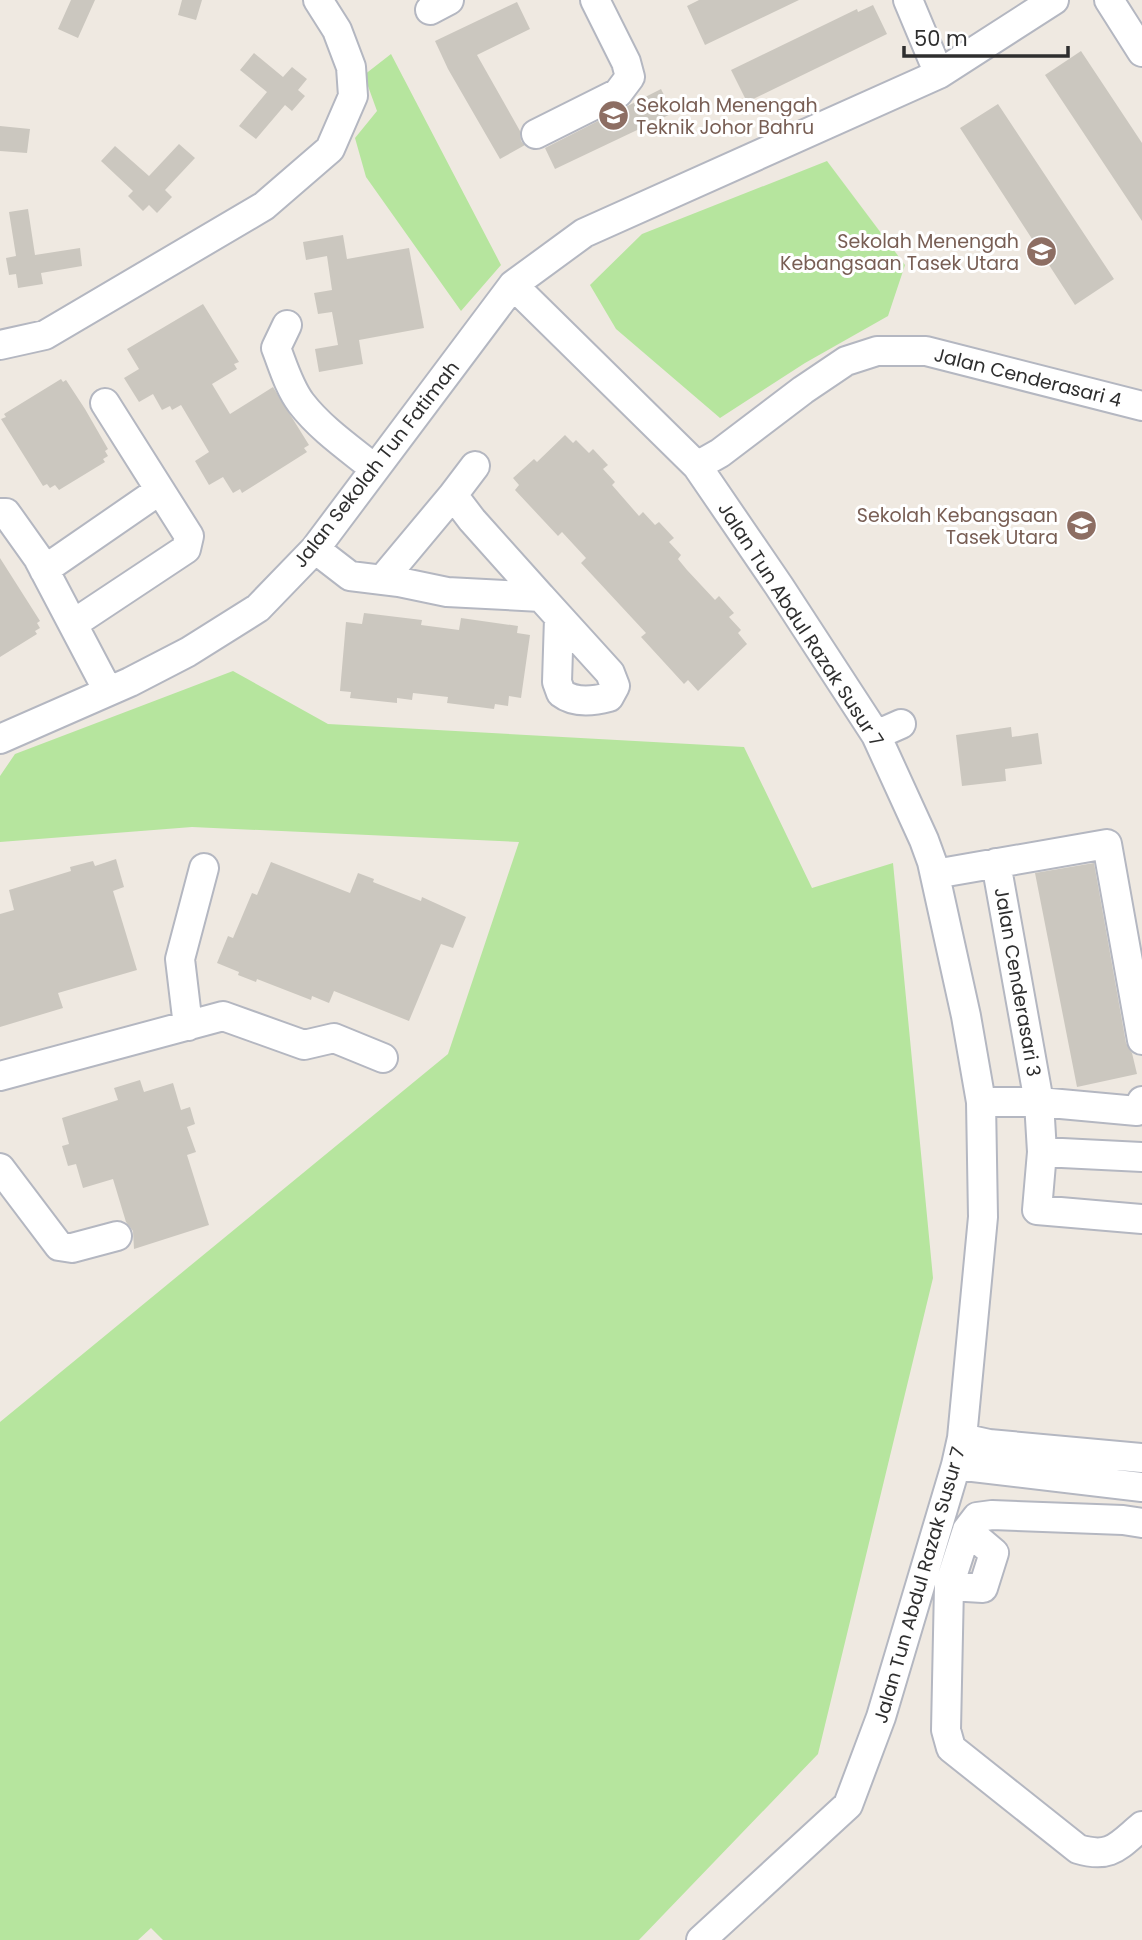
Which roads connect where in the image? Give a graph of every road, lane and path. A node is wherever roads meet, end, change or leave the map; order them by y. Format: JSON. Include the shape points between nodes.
{"nodes":[{"id":1,"x":318,"y":0,"type":"edge"},
{"id":2,"x":595,"y":0,"type":"edge"},
{"id":3,"x":908,"y":0,"type":"edge"},
{"id":4,"x":1054,"y":0,"type":"edge"},
{"id":5,"x":1109,"y":0,"type":"edge"},
{"id":6,"x":1142,"y":52,"type":"edge"},
{"id":7,"x":939,"y":74,"type":"junction"},
{"id":8,"x":536,"y":134,"type":"dead end"},
{"id":9,"x":513,"y":285,"type":"junction"},
{"id":10,"x":287,"y":326,"type":"dead end"},
{"id":11,"x":0,"y":345,"type":"edge"},
{"id":12,"x":105,"y":403,"type":"dead end"},
{"id":13,"x":1142,"y":406,"type":"edge"},
{"id":14,"x":475,"y":466,"type":"dead end"},
{"id":15,"x":696,"y":466,"type":"junction"},
{"id":16,"x":375,"y":469,"type":"junction"},
{"id":17,"x":160,"y":490,"type":"junction"},
{"id":18,"x":453,"y":495,"type":"junction"},
{"id":19,"x":0,"y":513,"type":"edge"},
{"id":20,"x":315,"y":549,"type":"junction"},
{"id":21,"x":44,"y":570,"type":"junction"},
{"id":22,"x":382,"y":580,"type":"junction"},
{"id":23,"x":73,"y":624,"type":"junction"},
{"id":24,"x":108,"y":691,"type":"junction"},
{"id":25,"x":0,"y":739,"type":"edge"},
{"id":26,"x":931,"y":858,"type":"junction"},
{"id":27,"x":996,"y":863,"type":"junction"},
{"id":28,"x":204,"y":868,"type":"dead end"},
{"id":29,"x":188,"y":1026,"type":"junction"},
{"id":30,"x":1142,"y":1040,"type":"edge"},
{"id":31,"x":383,"y":1058,"type":"dead end"},
{"id":32,"x":0,"y":1076,"type":"edge"},
{"id":33,"x":1142,"y":1101,"type":"edge"},
{"id":34,"x":981,"y":1102,"type":"junction"},
{"id":35,"x":1039,"y":1102,"type":"junction"},
{"id":36,"x":1042,"y":1152,"type":"junction"},
{"id":37,"x":1142,"y":1157,"type":"edge"},
{"id":38,"x":0,"y":1168,"type":"edge"},
{"id":39,"x":1142,"y":1219,"type":"edge"},
{"id":40,"x":117,"y":1236,"type":"dead end"},
{"id":41,"x":959,"y":1451,"type":"junction"},
{"id":42,"x":1142,"y":1458,"type":"edge"},
{"id":43,"x":1142,"y":1487,"type":"edge"},
{"id":44,"x":1142,"y":1523,"type":"edge"},
{"id":45,"x":1142,"y":1826,"type":"edge"},
{"id":46,"x":701,"y":1940,"type":"edge"}],
"edges":[{"from":1,"to":11,"type":"street","via":[[337,30],[351,67],[353,96],[330,149],[264,206],[45,335]]},
{"from":2,"to":8,"type":"street","via":[[630,77],[618,93]]},
{"from":3,"to":7,"type":"street"},
{"from":4,"to":7,"type":"street"},
{"from":5,"to":6,"type":"street"},
{"from":7,"to":9,"type":"street","via":[[584,233]]},
{"from":9,"to":15,"type":"street","name":"Jalan Tun Abdul Razak Susur 7"},
{"from":9,"to":16,"type":"street","name":"Jalan Sekolah Tun Fatimah"},
{"from":10,"to":16,"type":"street","via":[[276,348],[300,402],[327,431]]},
{"from":12,"to":17,"type":"street"},
{"from":13,"to":15,"type":"street","name":"Jalan Cenderasari 4","via":[[926,351],[877,351],[846,361]]},
{"from":14,"to":18,"type":"street"},
{"from":15,"to":26,"type":"street","name":"Jalan Tun Abdul Razak Susur 7","via":[[779,586],[889,730]]},
{"from":16,"to":20,"type":"street","name":"Jalan Sekolah Tun Fatimah"},
{"from":17,"to":21,"type":"street"},
{"from":17,"to":23,"type":"street","via":[[189,536],[186,549]]},
{"from":18,"to":22,"type":"street"},
{"from":18,"to":22,"type":"street","via":[[550,608]]},
{"from":19,"to":21,"type":"street","via":[[16,524]]},
{"from":20,"to":22,"type":"street","via":[[350,576]]},
{"from":20,"to":24,"type":"street","name":"Jalan Sekolah Tun Fatimah","via":[[258,608],[188,652]]},
{"from":21,"to":23,"type":"street"},
{"from":23,"to":24,"type":"street"},
{"from":24,"to":25,"type":"street","name":"Jalan Sekolah Tun Fatimah"},
{"from":26,"to":27,"type":"street"},
{"from":26,"to":34,"type":"street","name":"Jalan Tun Abdul Razak Susur 7"},
{"from":27,"to":30,"type":"street","via":[[1107,844]]},
{"from":27,"to":35,"type":"street","name":"Jalan Cenderasari 3"},
{"from":28,"to":29,"type":"street","via":[[180,959]]},
{"from":29,"to":31,"type":"street","via":[[223,1016],[304,1045],[334,1038]]},
{"from":29,"to":32,"type":"street"},
{"from":33,"to":35,"type":"street","via":[[1137,1111]]},
{"from":34,"to":35,"type":"street"},
{"from":34,"to":41,"type":"street","name":"Jalan Tun Abdul Razak Susur 7","via":[[984,1217]]},
{"from":35,"to":36,"type":"street","name":"Jalan Cenderasari 3"},
{"from":36,"to":37,"type":"street"},
{"from":36,"to":39,"type":"street","name":"Jalan Cenderasari 3","via":[[1037,1210]]},
{"from":38,"to":40,"type":"street","via":[[59,1246],[72,1248]]},
{"from":41,"to":42,"type":"street","via":[[989,1444]]},
{"from":41,"to":43,"type":"street"},
{"from":41,"to":46,"type":"street","name":"Jalan Tun Abdul Razak Susur 7","via":[[881,1717],[848,1805]]},
{"from":44,"to":45,"type":"street","via":[[977,1517],[967,1530],[949,1586],[946,1730],[951,1748],[1078,1849],[1095,1854],[1114,1850]]}]}
